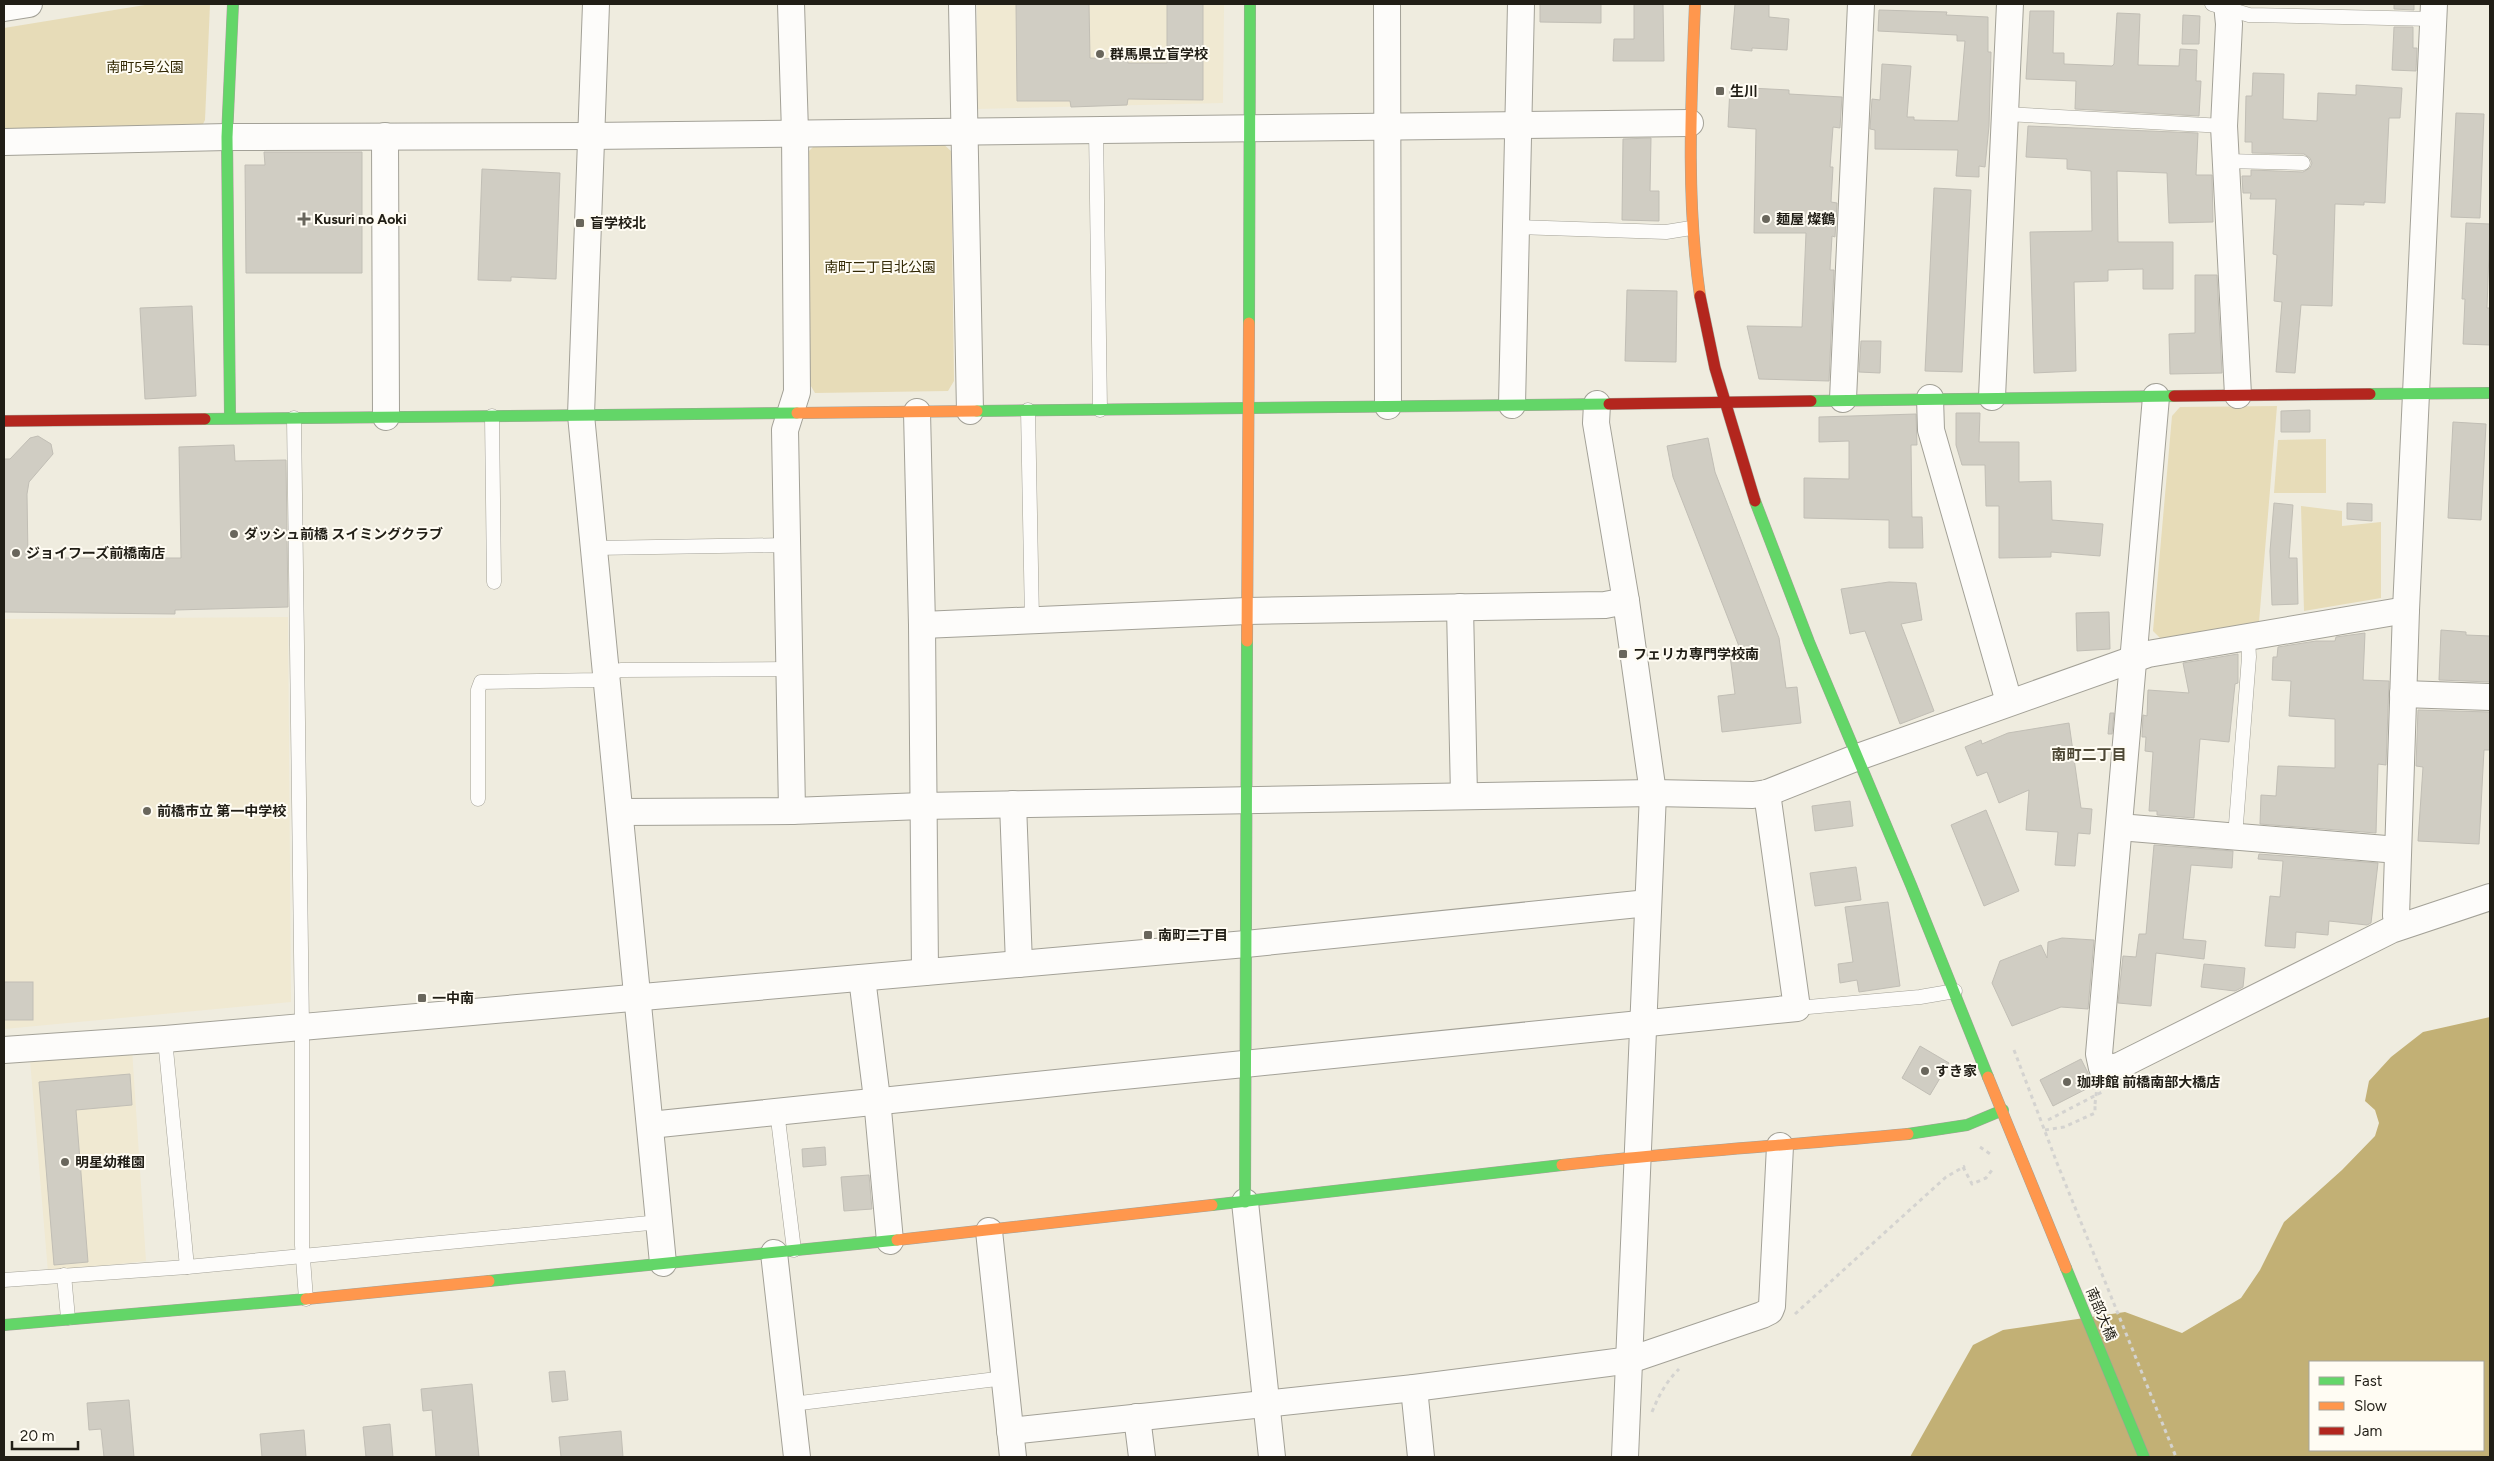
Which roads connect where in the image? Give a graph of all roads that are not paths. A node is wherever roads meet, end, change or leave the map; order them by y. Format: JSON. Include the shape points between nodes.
{"nodes":[{"id":1,"x":29,"y":4,"type":"edge"},
{"id":2,"x":233,"y":4,"type":"edge"},
{"id":3,"x":596,"y":4,"type":"edge"},
{"id":4,"x":791,"y":4,"type":"edge"},
{"id":5,"x":962,"y":4,"type":"edge"},
{"id":6,"x":1250,"y":4,"type":"edge"},
{"id":7,"x":1387,"y":4,"type":"edge"},
{"id":8,"x":1521,"y":4,"type":"edge"},
{"id":9,"x":1695,"y":4,"type":"edge"},
{"id":10,"x":1861,"y":4,"type":"edge"},
{"id":11,"x":2010,"y":4,"type":"edge"},
{"id":12,"x":2222,"y":5,"type":"edge"},
{"id":13,"x":4,"y":8,"type":"edge"},
{"id":14,"x":2433,"y":12,"type":"edge"},
{"id":15,"x":2005,"y":114,"type":"junction"},
{"id":16,"x":1690,"y":123,"type":"junction"},
{"id":17,"x":1518,"y":124,"type":"junction"},
{"id":18,"x":1386,"y":126,"type":"junction"},
{"id":19,"x":2224,"y":126,"type":"junction"},
{"id":20,"x":1250,"y":128,"type":"junction"},
{"id":21,"x":1096,"y":129,"type":"junction"},
{"id":22,"x":964,"y":131,"type":"junction"},
{"id":23,"x":795,"y":132,"type":"junction"},
{"id":24,"x":384,"y":136,"type":"junction"},
{"id":25,"x":590,"y":136,"type":"junction"},
{"id":26,"x":227,"y":137,"type":"junction"},
{"id":27,"x":4,"y":142,"type":"edge"},
{"id":28,"x":2225,"y":162,"type":"junction"},
{"id":29,"x":2303,"y":163,"type":"dead end"},
{"id":30,"x":1516,"y":227,"type":"junction"},
{"id":31,"x":1691,"y":228,"type":"junction"},
{"id":32,"x":2490,"y":393,"type":"edge"},
{"id":33,"x":2417,"y":394,"type":"junction"},
{"id":34,"x":2238,"y":395,"type":"junction"},
{"id":35,"x":2156,"y":396,"type":"junction"},
{"id":36,"x":1992,"y":397,"type":"junction"},
{"id":37,"x":1930,"y":398,"type":"junction"},
{"id":38,"x":1843,"y":399,"type":"junction"},
{"id":39,"x":1725,"y":403,"type":"junction"},
{"id":40,"x":1597,"y":404,"type":"junction"},
{"id":41,"x":1512,"y":405,"type":"junction"},
{"id":42,"x":1388,"y":406,"type":"junction"},
{"id":43,"x":1248,"y":408,"type":"junction"},
{"id":44,"x":1028,"y":410,"type":"junction"},
{"id":45,"x":1100,"y":410,"type":"junction"},
{"id":46,"x":970,"y":411,"type":"junction"},
{"id":47,"x":917,"y":412,"type":"junction"},
{"id":48,"x":791,"y":413,"type":"junction"},
{"id":49,"x":581,"y":415,"type":"junction"},
{"id":50,"x":492,"y":416,"type":"junction"},
{"id":51,"x":230,"y":417,"type":"junction"},
{"id":52,"x":386,"y":417,"type":"junction"},
{"id":53,"x":294,"y":418,"type":"junction"},
{"id":54,"x":4,"y":421,"type":"edge"},
{"id":55,"x":787,"y":545,"type":"junction"},
{"id":56,"x":594,"y":548,"type":"junction"},
{"id":57,"x":494,"y":582,"type":"dead end"},
{"id":58,"x":1626,"y":601,"type":"junction"},
{"id":59,"x":1460,"y":607,"type":"junction"},
{"id":60,"x":2406,"y":610,"type":"junction"},
{"id":61,"x":1247,"y":612,"type":"junction"},
{"id":62,"x":1032,"y":620,"type":"junction"},
{"id":63,"x":922,"y":625,"type":"junction"},
{"id":64,"x":2248,"y":638,"type":"junction"},
{"id":65,"x":2134,"y":658,"type":"junction"},
{"id":66,"x":789,"y":669,"type":"junction"},
{"id":67,"x":606,"y":674,"type":"junction"},
{"id":68,"x":2403,"y":694,"type":"junction"},
{"id":69,"x":2490,"y":697,"type":"edge"},
{"id":70,"x":2009,"y":702,"type":"junction"},
{"id":71,"x":1858,"y":757,"type":"junction"},
{"id":72,"x":1653,"y":793,"type":"junction"},
{"id":73,"x":1767,"y":793,"type":"junction"},
{"id":74,"x":1464,"y":796,"type":"junction"},
{"id":75,"x":478,"y":799,"type":"dead end"},
{"id":76,"x":1247,"y":799,"type":"junction"},
{"id":77,"x":1013,"y":804,"type":"junction"},
{"id":78,"x":922,"y":806,"type":"junction"},
{"id":79,"x":792,"y":810,"type":"junction"},
{"id":80,"x":620,"y":812,"type":"junction"},
{"id":81,"x":2119,"y":827,"type":"junction"},
{"id":82,"x":2235,"y":837,"type":"junction"},
{"id":83,"x":2398,"y":850,"type":"junction"},
{"id":84,"x":2490,"y":898,"type":"edge"},
{"id":85,"x":1648,"y":902,"type":"junction"},
{"id":86,"x":2400,"y":926,"type":"junction"},
{"id":87,"x":1246,"y":944,"type":"junction"},
{"id":88,"x":1019,"y":964,"type":"junction"},
{"id":89,"x":925,"y":972,"type":"junction"},
{"id":90,"x":862,"y":978,"type":"junction"},
{"id":91,"x":1956,"y":991,"type":"junction"},
{"id":92,"x":638,"y":998,"type":"junction"},
{"id":93,"x":1797,"y":1008,"type":"junction"},
{"id":94,"x":1645,"y":1022,"type":"junction"},
{"id":95,"x":302,"y":1027,"type":"junction"},
{"id":96,"x":165,"y":1039,"type":"junction"},
{"id":97,"x":4,"y":1050,"type":"edge"},
{"id":98,"x":1245,"y":1064,"type":"junction"},
{"id":99,"x":877,"y":1099,"type":"junction"},
{"id":100,"x":2003,"y":1110,"type":"junction"},
{"id":101,"x":777,"y":1111,"type":"junction"},
{"id":102,"x":650,"y":1125,"type":"junction"},
{"id":103,"x":1780,"y":1146,"type":"junction"},
{"id":104,"x":1639,"y":1156,"type":"junction"},
{"id":105,"x":1245,"y":1202,"type":"junction"},
{"id":106,"x":660,"y":1222,"type":"junction"},
{"id":107,"x":989,"y":1231,"type":"junction"},
{"id":108,"x":890,"y":1240,"type":"junction"},
{"id":109,"x":784,"y":1252,"type":"junction"},
{"id":110,"x":303,"y":1256,"type":"junction"},
{"id":111,"x":664,"y":1263,"type":"junction"},
{"id":112,"x":187,"y":1267,"type":"junction"},
{"id":113,"x":64,"y":1274,"type":"junction"},
{"id":114,"x":4,"y":1280,"type":"edge"},
{"id":115,"x":306,"y":1299,"type":"junction"},
{"id":116,"x":68,"y":1318,"type":"junction"},
{"id":117,"x":4,"y":1325,"type":"edge"},
{"id":118,"x":1630,"y":1360,"type":"junction"},
{"id":119,"x":1005,"y":1378,"type":"junction"},
{"id":120,"x":1414,"y":1388,"type":"junction"},
{"id":121,"x":792,"y":1404,"type":"junction"},
{"id":122,"x":1266,"y":1404,"type":"junction"},
{"id":123,"x":1137,"y":1417,"type":"junction"},
{"id":124,"x":1010,"y":1431,"type":"junction"},
{"id":125,"x":798,"y":1457,"type":"edge"},
{"id":126,"x":1013,"y":1457,"type":"edge"},
{"id":127,"x":1142,"y":1457,"type":"edge"},
{"id":128,"x":1272,"y":1457,"type":"edge"},
{"id":129,"x":1421,"y":1457,"type":"edge"},
{"id":130,"x":1625,"y":1457,"type":"edge"},
{"id":131,"x":2144,"y":1457,"type":"edge"}],
"edges":[{"from":1,"to":13,"type":"street"},
{"from":2,"to":26,"type":"street"},
{"from":3,"to":25,"type":"street"},
{"from":4,"to":23,"type":"street"},
{"from":5,"to":22,"type":"street"},
{"from":6,"to":20,"type":"street"},
{"from":7,"to":18,"type":"street"},
{"from":8,"to":17,"type":"street"},
{"from":9,"to":16,"type":"street","name":"南部大橋"},
{"from":10,"to":38,"type":"street"},
{"from":11,"to":15,"type":"street"},
{"from":12,"to":14,"type":"lane","via":[[2249,15]]},
{"from":12,"to":19,"type":"street"},
{"from":14,"to":33,"type":"street"},
{"from":15,"to":19,"type":"lane"},
{"from":15,"to":36,"type":"street"},
{"from":16,"to":17,"type":"street"},
{"from":16,"to":31,"type":"street","name":"南部大橋"},
{"from":17,"to":18,"type":"street"},
{"from":17,"to":30,"type":"street"},
{"from":18,"to":20,"type":"street"},
{"from":18,"to":42,"type":"street"},
{"from":19,"to":28,"type":"street"},
{"from":20,"to":21,"type":"street"},
{"from":20,"to":43,"type":"street"},
{"from":21,"to":22,"type":"street"},
{"from":21,"to":45,"type":"lane"},
{"from":22,"to":23,"type":"street"},
{"from":22,"to":46,"type":"street"},
{"from":23,"to":25,"type":"street"},
{"from":23,"to":48,"type":"street","via":[[796,392]]},
{"from":24,"to":25,"type":"street"},
{"from":24,"to":26,"type":"street"},
{"from":24,"to":52,"type":"street"},
{"from":25,"to":49,"type":"street"},
{"from":26,"to":27,"type":"street"},
{"from":26,"to":51,"type":"street"},
{"from":28,"to":29,"type":"lane"},
{"from":28,"to":34,"type":"street"},
{"from":30,"to":31,"type":"lane","via":[[1666,232]]},
{"from":30,"to":41,"type":"street"},
{"from":31,"to":39,"type":"street","name":"南部大橋","via":[[1704,313]]},
{"from":32,"to":33,"type":"street"},
{"from":33,"to":34,"type":"street"},
{"from":33,"to":60,"type":"street"},
{"from":34,"to":35,"type":"street"},
{"from":35,"to":36,"type":"street"},
{"from":35,"to":65,"type":"street"},
{"from":36,"to":37,"type":"street"},
{"from":37,"to":38,"type":"street"},
{"from":37,"to":70,"type":"street","via":[[1931,430]]},
{"from":38,"to":39,"type":"street"},
{"from":39,"to":40,"type":"street"},
{"from":39,"to":71,"type":"street","name":"南部大橋","via":[[1767,534]]},
{"from":40,"to":41,"type":"street"},
{"from":40,"to":58,"type":"street","via":[[1596,423]]},
{"from":41,"to":42,"type":"street"},
{"from":42,"to":43,"type":"street"},
{"from":43,"to":45,"type":"street"},
{"from":43,"to":61,"type":"street"},
{"from":44,"to":45,"type":"street"},
{"from":44,"to":46,"type":"street"},
{"from":44,"to":62,"type":"lane"},
{"from":46,"to":47,"type":"street"},
{"from":47,"to":48,"type":"street"},
{"from":47,"to":63,"type":"street"},
{"from":48,"to":49,"type":"street"},
{"from":48,"to":55,"type":"street","via":[[785,430]]},
{"from":49,"to":50,"type":"street"},
{"from":49,"to":56,"type":"street"},
{"from":50,"to":52,"type":"street"},
{"from":50,"to":57,"type":"lane"},
{"from":51,"to":53,"type":"street"},
{"from":51,"to":54,"type":"street"},
{"from":52,"to":53,"type":"street"},
{"from":53,"to":95,"type":"lane"},
{"from":55,"to":56,"type":"lane"},
{"from":55,"to":66,"type":"street"},
{"from":56,"to":67,"type":"street"},
{"from":58,"to":59,"type":"street","via":[[1604,605]]},
{"from":58,"to":72,"type":"street"},
{"from":59,"to":61,"type":"street"},
{"from":59,"to":74,"type":"street"},
{"from":60,"to":64,"type":"street"},
{"from":60,"to":68,"type":"street"},
{"from":61,"to":62,"type":"street"},
{"from":61,"to":76,"type":"street"},
{"from":62,"to":63,"type":"street"},
{"from":63,"to":78,"type":"street"},
{"from":64,"to":65,"type":"street"},
{"from":64,"to":82,"type":"lane"},
{"from":65,"to":70,"type":"street"},
{"from":65,"to":81,"type":"street"},
{"from":66,"to":67,"type":"lane","via":[[621,670]]},
{"from":66,"to":79,"type":"street"},
{"from":67,"to":75,"type":"lane","via":[[599,680],[481,682],[478,690]]},
{"from":67,"to":80,"type":"street"},
{"from":68,"to":69,"type":"street"},
{"from":68,"to":83,"type":"street"},
{"from":70,"to":71,"type":"street"},
{"from":71,"to":73,"type":"street"},
{"from":71,"to":91,"type":"street","name":"南部大橋"},
{"from":72,"to":73,"type":"street"},
{"from":72,"to":74,"type":"street"},
{"from":72,"to":85,"type":"street"},
{"from":73,"to":93,"type":"street"},
{"from":74,"to":76,"type":"street"},
{"from":76,"to":77,"type":"street"},
{"from":76,"to":87,"type":"street"},
{"from":77,"to":78,"type":"street"},
{"from":77,"to":88,"type":"street"},
{"from":78,"to":79,"type":"street"},
{"from":78,"to":89,"type":"street"},
{"from":79,"to":80,"type":"street"},
{"from":80,"to":92,"type":"street"},
{"from":81,"to":82,"type":"street"},
{"from":81,"to":86,"type":"street","via":[[2099,1054],[2100,1064],[2105,1069],[2121,1065]]},
{"from":82,"to":83,"type":"street"},
{"from":83,"to":86,"type":"street","via":[[2396,916]]},
{"from":84,"to":86,"type":"street"},
{"from":85,"to":87,"type":"street"},
{"from":85,"to":94,"type":"street"},
{"from":87,"to":88,"type":"street"},
{"from":87,"to":98,"type":"street"},
{"from":88,"to":89,"type":"street"},
{"from":89,"to":90,"type":"street"},
{"from":90,"to":92,"type":"street"},
{"from":90,"to":99,"type":"street"},
{"from":91,"to":93,"type":"lane"},
{"from":91,"to":100,"type":"street","name":"南部大橋"},
{"from":92,"to":95,"type":"street"},
{"from":92,"to":102,"type":"street"},
{"from":93,"to":94,"type":"street"},
{"from":94,"to":98,"type":"street"},
{"from":94,"to":104,"type":"street"},
{"from":95,"to":96,"type":"street"},
{"from":95,"to":110,"type":"lane"},
{"from":96,"to":97,"type":"street"},
{"from":96,"to":112,"type":"lane"},
{"from":98,"to":99,"type":"street"},
{"from":98,"to":105,"type":"street"},
{"from":99,"to":101,"type":"street"},
{"from":99,"to":108,"type":"street"},
{"from":100,"to":103,"type":"street","via":[[1944,1130]]},
{"from":100,"to":131,"type":"street","name":"南部大橋"},
{"from":101,"to":102,"type":"street"},
{"from":101,"to":109,"type":"lane"},
{"from":102,"to":106,"type":"street"},
{"from":103,"to":104,"type":"street"},
{"from":103,"to":118,"type":"street","via":[[1770,1311]]},
{"from":104,"to":105,"type":"street"},
{"from":104,"to":118,"type":"street"},
{"from":105,"to":107,"type":"street"},
{"from":105,"to":122,"type":"street"},
{"from":106,"to":110,"type":"lane"},
{"from":106,"to":111,"type":"street"},
{"from":107,"to":108,"type":"street"},
{"from":107,"to":119,"type":"street"},
{"from":108,"to":109,"type":"street"},
{"from":109,"to":111,"type":"street"},
{"from":109,"to":121,"type":"street"},
{"from":110,"to":112,"type":"lane"},
{"from":110,"to":115,"type":"lane"},
{"from":111,"to":115,"type":"street"},
{"from":112,"to":113,"type":"lane"},
{"from":113,"to":114,"type":"lane"},
{"from":113,"to":116,"type":"lane"},
{"from":115,"to":116,"type":"street"},
{"from":116,"to":117,"type":"street"},
{"from":118,"to":120,"type":"street"},
{"from":118,"to":130,"type":"street"},
{"from":119,"to":121,"type":"lane"},
{"from":119,"to":124,"type":"street"},
{"from":120,"to":122,"type":"street"},
{"from":120,"to":129,"type":"street"},
{"from":121,"to":125,"type":"street"},
{"from":122,"to":123,"type":"street"},
{"from":122,"to":128,"type":"street"},
{"from":123,"to":124,"type":"street"},
{"from":123,"to":127,"type":"street"},
{"from":124,"to":126,"type":"street"}]}
